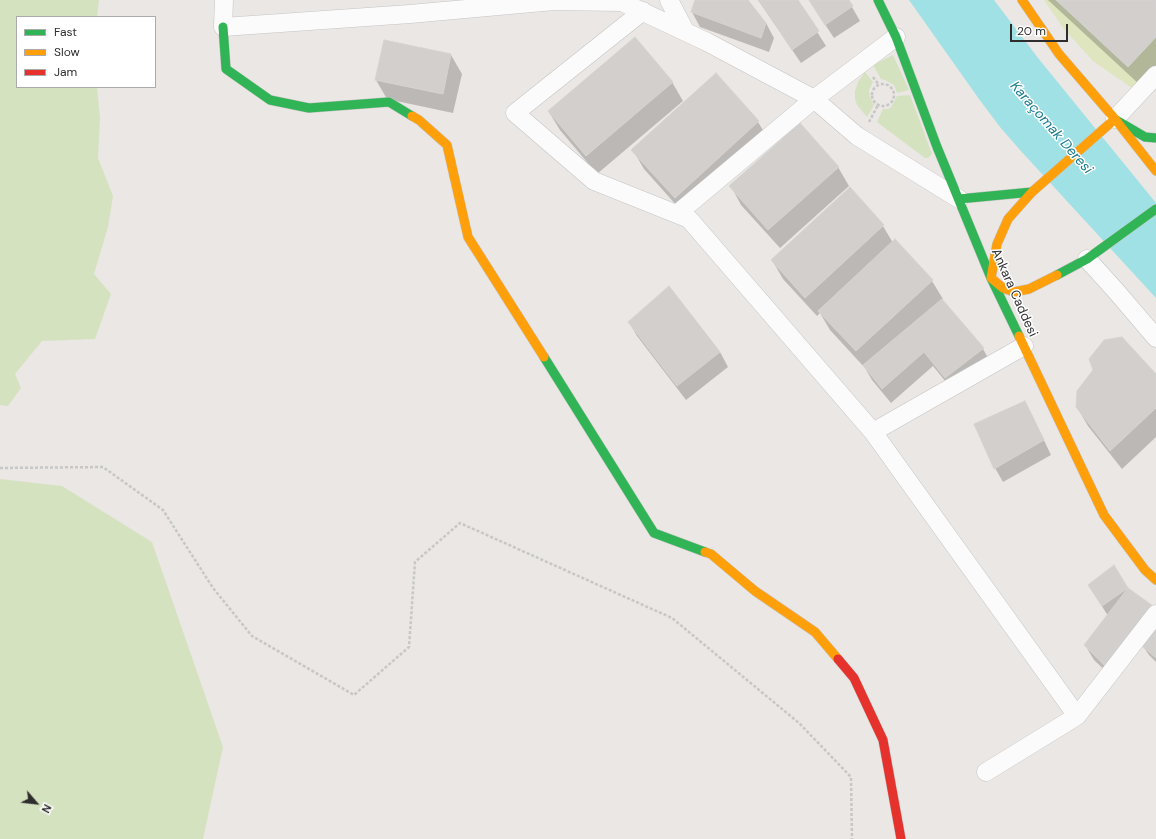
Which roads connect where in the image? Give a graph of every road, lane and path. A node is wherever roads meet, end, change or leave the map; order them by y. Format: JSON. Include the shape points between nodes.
{"nodes":[{"id":1,"x":224,"y":0,"type":"edge"},
{"id":2,"x":878,"y":0,"type":"edge"},
{"id":3,"x":1022,"y":0,"type":"edge"},
{"id":4,"x":675,"y":4,"type":"edge"},
{"id":5,"x":643,"y":11,"type":"junction"},
{"id":6,"x":223,"y":27,"type":"junction"},
{"id":7,"x":685,"y":31,"type":"junction"},
{"id":8,"x":896,"y":37,"type":"junction"},
{"id":9,"x":1156,"y":75,"type":"edge"},
{"id":10,"x":814,"y":99,"type":"junction"},
{"id":11,"x":875,"y":102,"type":"joint"},
{"id":12,"x":1115,"y":119,"type":"junction"},
{"id":13,"x":1156,"y":138,"type":"edge"},
{"id":14,"x":1156,"y":171,"type":"edge"},
{"id":15,"x":1032,"y":192,"type":"junction"},
{"id":16,"x":959,"y":199,"type":"junction"},
{"id":17,"x":1156,"y":209,"type":"edge"},
{"id":18,"x":677,"y":214,"type":"junction"},
{"id":19,"x":1093,"y":254,"type":"junction"},
{"id":20,"x":991,"y":278,"type":"junction"},
{"id":21,"x":1156,"y":338,"type":"edge"},
{"id":22,"x":1024,"y":346,"type":"junction"},
{"id":23,"x":873,"y":432,"type":"junction"},
{"id":24,"x":0,"y":468,"type":"edge"},
{"id":25,"x":1156,"y":580,"type":"edge"},
{"id":26,"x":1156,"y":614,"type":"edge"},
{"id":27,"x":1077,"y":716,"type":"junction"},
{"id":28,"x":986,"y":772,"type":"dead end"},
{"id":29,"x":852,"y":839,"type":"edge"},
{"id":30,"x":901,"y":839,"type":"edge"}],
"edges":[{"from":1,"to":6,"type":"street"},
{"from":2,"to":8,"type":"main road","name":"Ankara Caddesi"},
{"from":3,"to":12,"type":"main road","via":[[1059,54]]},
{"from":4,"to":7,"type":"street"},
{"from":5,"to":6,"type":"street","via":[[622,2],[554,0],[410,14]]},
{"from":5,"to":7,"type":"street"},
{"from":5,"to":18,"type":"street","via":[[515,113],[594,181]]},
{"from":6,"to":30,"type":"main road","via":[[226,69],[270,100],[309,108],[389,102],[419,120],[447,144],[468,237],[654,533],[711,554],[755,591],[815,632],[854,678],[883,740]]},
{"from":7,"to":10,"type":"street"},
{"from":8,"to":10,"type":"street"},
{"from":8,"to":16,"type":"main road","name":"Ankara Caddesi"},
{"from":9,"to":12,"type":"street"},
{"from":10,"to":16,"type":"street","via":[[857,136]]},
{"from":10,"to":18,"type":"street"},
{"from":11,"to":11,"type":"path","via":[[882,106],[889,104],[895,95],[892,88],[887,84],[877,86],[872,95]]},
{"from":12,"to":13,"type":"main road","via":[[1145,137]]},
{"from":12,"to":14,"type":"main road"},
{"from":12,"to":15,"type":"main road"},
{"from":15,"to":16,"type":"main road"},
{"from":15,"to":20,"type":"main road","via":[[1008,219],[997,244]]},
{"from":16,"to":20,"type":"main road","name":"Ankara Caddesi"},
{"from":17,"to":19,"type":"main road"},
{"from":18,"to":23,"type":"street","via":[[689,219]]},
{"from":19,"to":20,"type":"main road","via":[[1029,289],[1014,292],[1003,288]]},
{"from":19,"to":21,"type":"street","via":[[1116,291]]},
{"from":20,"to":22,"type":"main road","name":"Ankara Caddesi"},
{"from":22,"to":23,"type":"street"},
{"from":22,"to":25,"type":"main road","name":"Ankara Caddesi","via":[[1104,515],[1145,570]]},
{"from":23,"to":27,"type":"street"},
{"from":24,"to":29,"type":"path","via":[[103,467],[163,510],[213,588],[252,636],[354,695],[409,647],[416,562],[460,523],[672,618],[799,723],[850,777]]},
{"from":26,"to":27,"type":"street"},
{"from":27,"to":28,"type":"street"}]}
